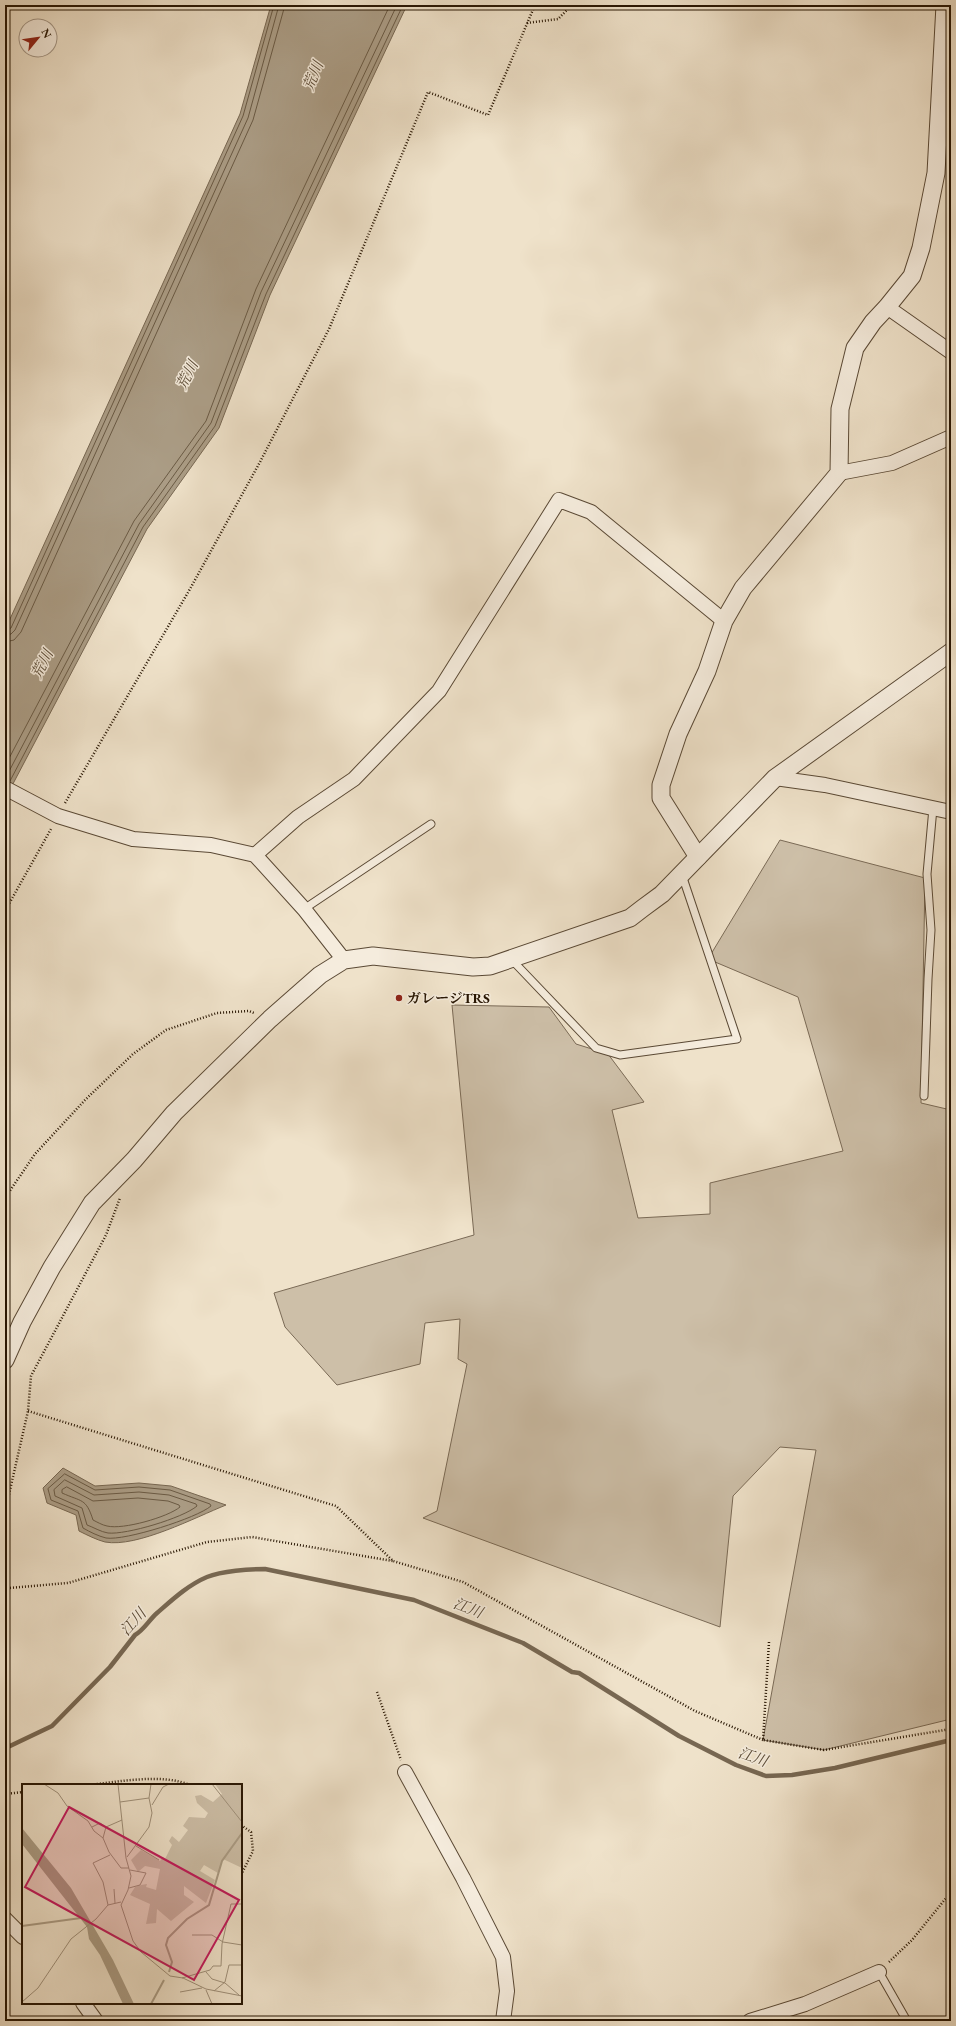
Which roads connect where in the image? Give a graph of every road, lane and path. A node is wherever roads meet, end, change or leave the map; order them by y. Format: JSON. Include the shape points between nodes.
{"nodes":[{"id":1,"x":535,"y":5,"type":"edge"},
{"id":2,"x":572,"y":5,"type":"edge"},
{"id":3,"x":944,"y":5,"type":"edge"},
{"id":4,"x":527,"y":23,"type":"junction"},
{"id":5,"x":887,"y":307,"type":"junction"},
{"id":6,"x":951,"y":352,"type":"edge"},
{"id":7,"x":951,"y":437,"type":"edge"},
{"id":8,"x":839,"y":473,"type":"junction"},
{"id":9,"x":724,"y":621,"type":"junction"},
{"id":10,"x":951,"y":652,"type":"edge"},
{"id":11,"x":775,"y":778,"type":"junction"},
{"id":12,"x":5,"y":788,"type":"edge"},
{"id":13,"x":933,"y":808,"type":"junction"},
{"id":14,"x":951,"y":812,"type":"edge"},
{"id":15,"x":58,"y":816,"type":"junction"},
{"id":16,"x":431,"y":824,"type":"dead end"},
{"id":17,"x":255,"y":855,"type":"junction"},
{"id":18,"x":698,"y":857,"type":"junction"},
{"id":19,"x":682,"y":875,"type":"junction"},
{"id":20,"x":304,"y":909,"type":"junction"},
{"id":21,"x":5,"y":911,"type":"edge"},
{"id":22,"x":510,"y":959,"type":"junction"},
{"id":23,"x":344,"y":960,"type":"junction"},
{"id":24,"x":270,"y":1018,"type":"junction"},
{"id":25,"x":924,"y":1096,"type":"dead end"},
{"id":26,"x":120,"y":1197,"type":"dead end"},
{"id":27,"x":5,"y":1198,"type":"edge"},
{"id":28,"x":5,"y":1360,"type":"edge"},
{"id":29,"x":28,"y":1412,"type":"junction"},
{"id":30,"x":5,"y":1512,"type":"edge"},
{"id":31,"x":393,"y":1561,"type":"junction"},
{"id":32,"x":5,"y":1585,"type":"edge"},
{"id":33,"x":769,"y":1642,"type":"dead end"},
{"id":34,"x":377,"y":1692,"type":"dead end"},
{"id":35,"x":951,"y":1729,"type":"edge"},
{"id":36,"x":763,"y":1740,"type":"junction"},
{"id":37,"x":405,"y":1772,"type":"joint"},
{"id":38,"x":97,"y":1784,"type":"edge"},
{"id":39,"x":187,"y":1784,"type":"edge"},
{"id":40,"x":22,"y":1792,"type":"edge"},
{"id":41,"x":5,"y":1794,"type":"edge"},
{"id":42,"x":242,"y":1826,"type":"edge"},
{"id":43,"x":242,"y":1873,"type":"edge"},
{"id":44,"x":951,"y":1892,"type":"edge"},
{"id":45,"x":5,"y":1919,"type":"edge"},
{"id":46,"x":22,"y":1936,"type":"edge"},
{"id":47,"x":879,"y":1972,"type":"junction"},
{"id":48,"x":84,"y":2004,"type":"edge"},
{"id":49,"x":96,"y":2021,"type":"edge"},
{"id":50,"x":503,"y":2021,"type":"edge"},
{"id":51,"x":750,"y":2021,"type":"edge"},
{"id":52,"x":907,"y":2021,"type":"edge"}],
"edges":[{"from":1,"to":4,"type":"path"},
{"from":2,"to":4,"type":"path","via":[[558,19]]},
{"from":3,"to":5,"type":"street","via":[[936,172],[921,248],[912,276]]},
{"from":4,"to":15,"type":"path","via":[[488,115],[428,92],[326,336],[194,582]]},
{"from":5,"to":6,"type":"street"},
{"from":5,"to":8,"type":"street","via":[[855,348],[840,408]]},
{"from":7,"to":8,"type":"street","via":[[892,463]]},
{"from":8,"to":9,"type":"street","via":[[743,588]]},
{"from":9,"to":17,"type":"street","via":[[591,512],[559,500],[439,691],[354,779],[298,817]]},
{"from":9,"to":18,"type":"street","via":[[706,671],[678,734],[661,785],[661,798]]},
{"from":10,"to":11,"type":"street"},
{"from":11,"to":13,"type":"street","via":[[825,785]]},
{"from":11,"to":18,"type":"street"},
{"from":12,"to":15,"type":"street"},
{"from":13,"to":14,"type":"street"},
{"from":13,"to":25,"type":"lane","via":[[927,874],[931,930]]},
{"from":15,"to":17,"type":"street","via":[[133,839],[211,845]]},
{"from":15,"to":21,"type":"path"},
{"from":16,"to":20,"type":"lane"},
{"from":17,"to":20,"type":"street"},
{"from":18,"to":19,"type":"street"},
{"from":19,"to":22,"type":"street","via":[[630,918]]},
{"from":19,"to":22,"type":"lane","via":[[737,1039],[620,1055],[596,1048]]},
{"from":20,"to":23,"type":"street"},
{"from":22,"to":23,"type":"street","via":[[490,966],[474,967],[373,956]]},
{"from":23,"to":24,"type":"street","via":[[320,975]]},
{"from":24,"to":27,"type":"path","via":[[249,1011],[217,1013],[166,1030],[133,1054],[85,1100],[35,1154]]},
{"from":24,"to":28,"type":"street","via":[[174,1113],[134,1160],[92,1203],[52,1267]]},
{"from":26,"to":29,"type":"path","via":[[106,1235],[31,1376]]},
{"from":29,"to":30,"type":"path"},
{"from":29,"to":31,"type":"path","via":[[336,1506]]},
{"from":31,"to":32,"type":"path","via":[[252,1537],[207,1542],[68,1583],[9,1588]]},
{"from":31,"to":36,"type":"path","via":[[463,1582],[695,1711]]},
{"from":33,"to":36,"type":"path"},
{"from":34,"to":37,"type":"path"},
{"from":35,"to":36,"type":"path","via":[[824,1750]]},
{"from":37,"to":50,"type":"street","via":[[503,1957],[507,1992]]},
{"from":38,"to":39,"type":"path","via":[[132,1780],[173,1780]]},
{"from":40,"to":41,"type":"path"},
{"from":42,"to":43,"type":"path","via":[[251,1832],[253,1851]]},
{"from":44,"to":47,"type":"path","via":[[912,1940]]},
{"from":45,"to":46,"type":"street"},
{"from":47,"to":51,"type":"street","via":[[805,2004]]},
{"from":47,"to":52,"type":"lane"},
{"from":48,"to":49,"type":"street"}]}
